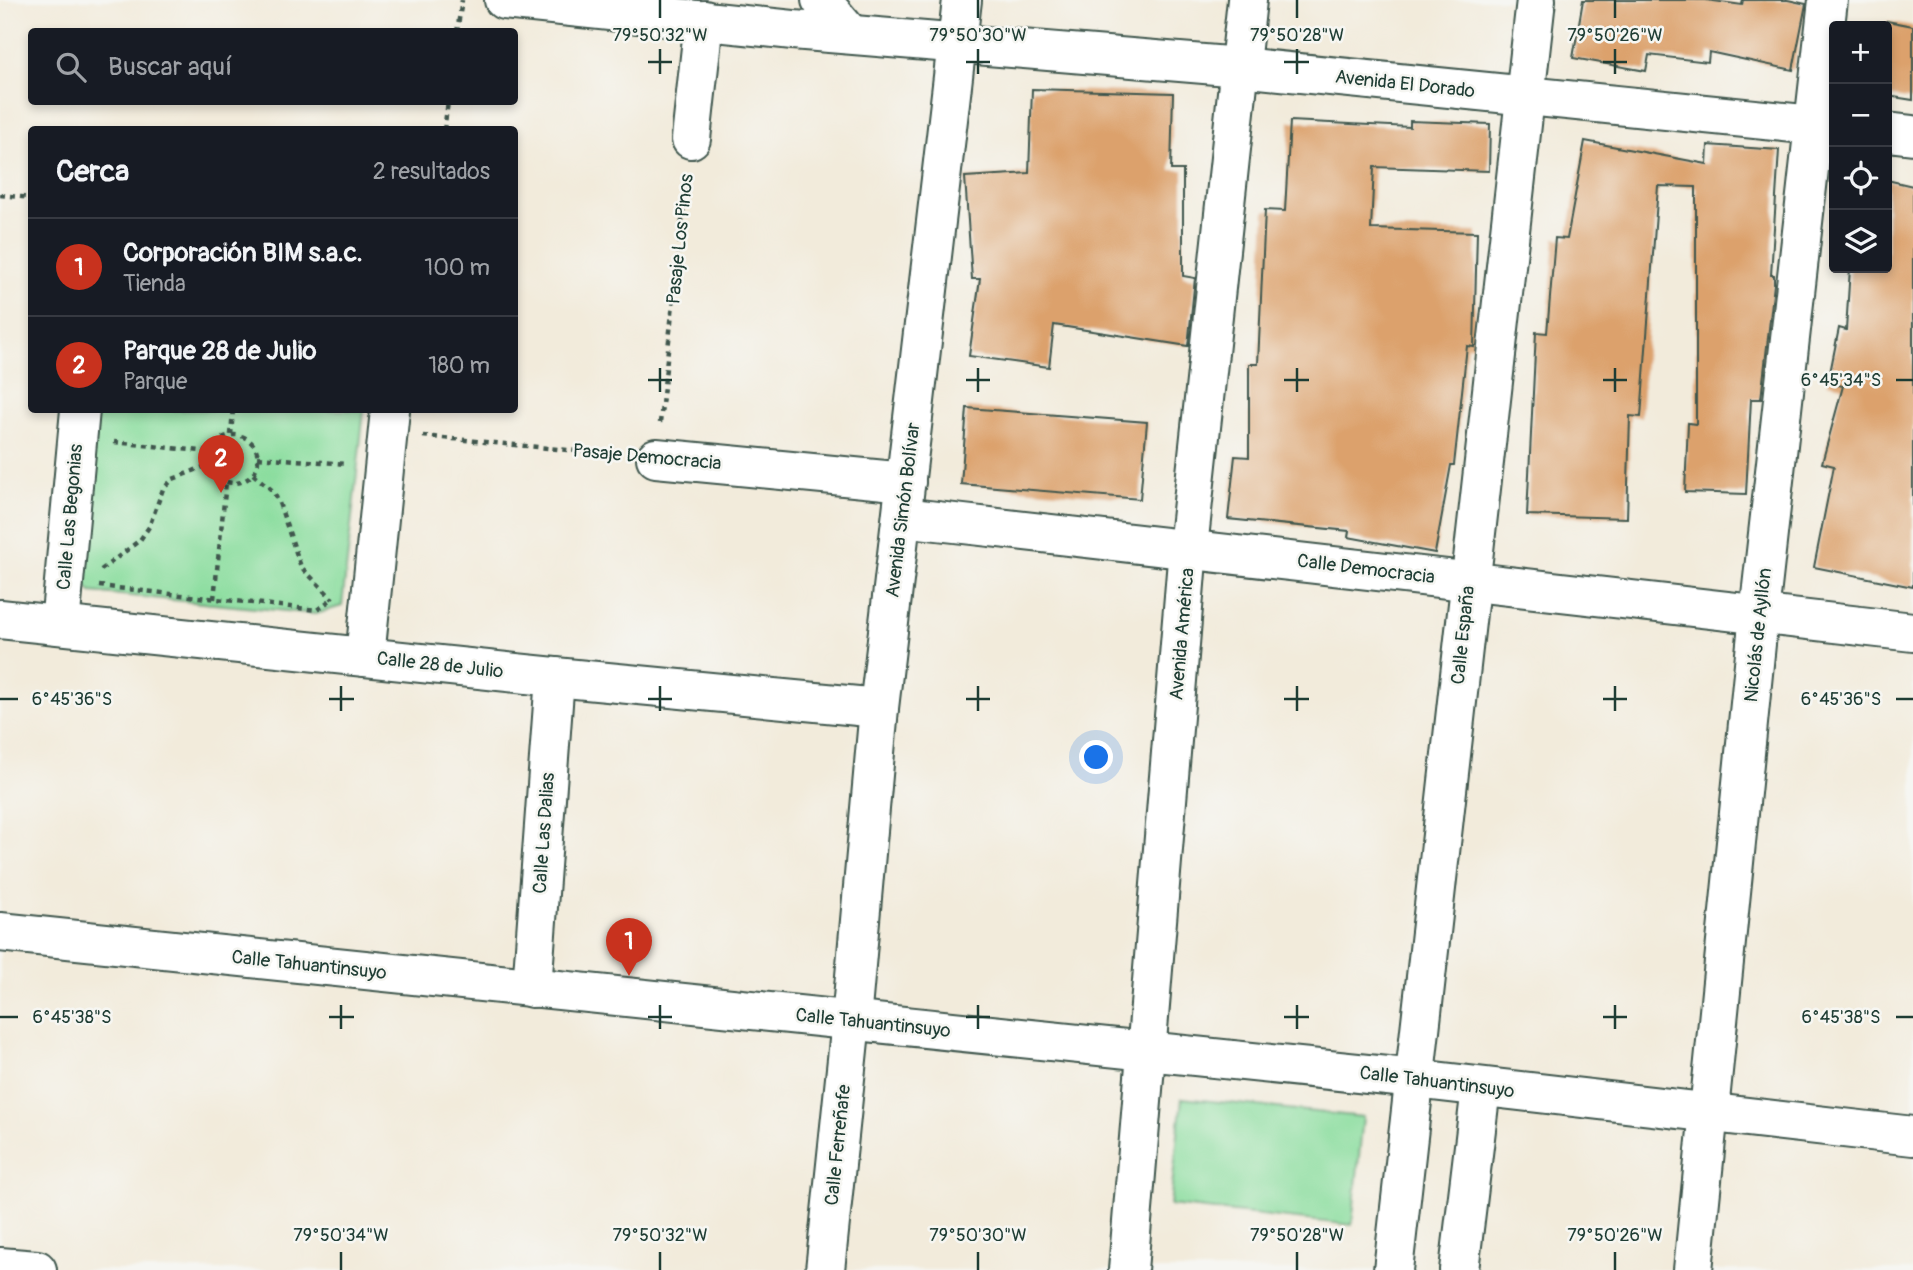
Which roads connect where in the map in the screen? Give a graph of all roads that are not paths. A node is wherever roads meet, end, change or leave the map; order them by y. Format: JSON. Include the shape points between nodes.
{"nodes":[{"id":1,"x":504,"y":0,"type":"edge"},
{"id":2,"x":821,"y":0,"type":"edge"},
{"id":3,"x":962,"y":0,"type":"edge"},
{"id":4,"x":1247,"y":0,"type":"edge"},
{"id":5,"x":1536,"y":0,"type":"edge"},
{"id":6,"x":1828,"y":0,"type":"edge"},
{"id":7,"x":729,"y":15,"type":"edge"},
{"id":8,"x":795,"y":15,"type":"edge"},
{"id":9,"x":850,"y":34,"type":"junction"},
{"id":10,"x":957,"y":43,"type":"junction"},
{"id":11,"x":1240,"y":67,"type":"junction"},
{"id":12,"x":1525,"y":96,"type":"junction"},
{"id":13,"x":1824,"y":126,"type":"edge"},
{"id":14,"x":1892,"y":133,"type":"edge"},
{"id":15,"x":1913,"y":135,"type":"edge"},
{"id":16,"x":691,"y":139,"type":"road end"},
{"id":17,"x":80,"y":413,"type":"edge"},
{"id":18,"x":387,"y":436,"type":"edge"},
{"id":19,"x":656,"y":458,"type":"road end"},
{"id":20,"x":904,"y":499,"type":"junction"},
{"id":21,"x":1188,"y":548,"type":"junction"},
{"id":22,"x":1469,"y":580,"type":"junction"},
{"id":23,"x":1759,"y":614,"type":"junction"},
{"id":24,"x":0,"y":619,"type":"edge"},
{"id":25,"x":61,"y":625,"type":"junction"},
{"id":26,"x":1913,"y":632,"type":"edge"},
{"id":27,"x":365,"y":657,"type":"junction"},
{"id":28,"x":555,"y":677,"type":"junction"},
{"id":29,"x":880,"y":708,"type":"junction"},
{"id":30,"x":0,"y":932,"type":"edge"},
{"id":31,"x":532,"y":988,"type":"junction"},
{"id":32,"x":851,"y":1021,"type":"junction"},
{"id":33,"x":1148,"y":1051,"type":"junction"},
{"id":34,"x":1416,"y":1079,"type":"junction"},
{"id":35,"x":1481,"y":1088,"type":"junction"},
{"id":36,"x":1709,"y":1113,"type":"junction"},
{"id":37,"x":1913,"y":1136,"type":"edge"},
{"id":38,"x":0,"y":1267,"type":"edge"},
{"id":39,"x":37,"y":1270,"type":"edge"},
{"id":40,"x":825,"y":1270,"type":"edge"},
{"id":41,"x":1129,"y":1270,"type":"edge"},
{"id":42,"x":1393,"y":1270,"type":"edge"},
{"id":43,"x":1459,"y":1270,"type":"edge"},
{"id":44,"x":1693,"y":1270,"type":"edge"}],
"edges":[{"from":1,"to":7,"type":"street","name":"Avenida El Dorado"},
{"from":2,"to":9,"type":"street"},
{"from":3,"to":10,"type":"street","name":"Avenida Simón Bolívar"},
{"from":4,"to":11,"type":"street","name":"Avenida América"},
{"from":5,"to":12,"type":"street","name":"Calle España"},
{"from":6,"to":13,"type":"street","name":"Nicolás de Ayllón"},
{"from":7,"to":8,"type":"street","name":"Avenida El Dorado"},
{"from":7,"to":16,"type":"street"},
{"from":8,"to":9,"type":"street","name":"Avenida El Dorado"},
{"from":9,"to":10,"type":"street","name":"Avenida El Dorado"},
{"from":10,"to":11,"type":"street","name":"Avenida El Dorado"},
{"from":10,"to":20,"type":"street","name":"Avenida Simón Bolívar"},
{"from":11,"to":12,"type":"street","name":"Avenida El Dorado"},
{"from":11,"to":21,"type":"street","name":"Avenida América"},
{"from":12,"to":13,"type":"street","name":"Avenida El Dorado"},
{"from":12,"to":22,"type":"street","name":"Calle España"},
{"from":13,"to":23,"type":"street","name":"Nicolás de Ayllón"},
{"from":14,"to":15,"type":"street"},
{"from":17,"to":25,"type":"street","name":"Calle Las Begonias"},
{"from":18,"to":27,"type":"street"},
{"from":19,"to":20,"type":"street","name":"Pasaje Democracia"},
{"from":20,"to":21,"type":"street","name":"Calle Democracia"},
{"from":20,"to":29,"type":"street","name":"Avenida Simón Bolívar"},
{"from":21,"to":22,"type":"street","name":"Calle Democracia"},
{"from":21,"to":33,"type":"street","name":"Avenida América"},
{"from":22,"to":23,"type":"street","name":"Calle Democracia"},
{"from":22,"to":34,"type":"street","name":"Calle España"},
{"from":23,"to":26,"type":"street","name":"Calle Democracia"},
{"from":23,"to":36,"type":"street","name":"Nicolás de Ayllón"},
{"from":24,"to":25,"type":"street","name":"Calle 28 de Julio"},
{"from":25,"to":27,"type":"street","name":"Calle 28 de Julio"},
{"from":27,"to":28,"type":"street","name":"Calle 28 de Julio"},
{"from":28,"to":29,"type":"street","name":"Calle 28 de Julio"},
{"from":28,"to":31,"type":"street","name":"Calle Las Dalias"},
{"from":29,"to":32,"type":"street","name":"Avenida Simón Bolívar"},
{"from":30,"to":31,"type":"street","name":"Calle Tahuantinsuyo"},
{"from":31,"to":32,"type":"street","name":"Calle Tahuantinsuyo"},
{"from":32,"to":33,"type":"street","name":"Calle Tahuantinsuyo"},
{"from":32,"to":40,"type":"street","name":"Calle Ferreñafe"},
{"from":33,"to":34,"type":"street","name":"Calle Tahuantinsuyo"},
{"from":33,"to":41,"type":"street","name":"Avenida América"},
{"from":34,"to":35,"type":"street","name":"Calle Tahuantinsuyo"},
{"from":34,"to":42,"type":"street","name":"Calle España"},
{"from":35,"to":36,"type":"street","name":"Calle Tahuantinsuyo"},
{"from":35,"to":43,"type":"street"},
{"from":36,"to":37,"type":"street","name":"Calle Tahuantinsuyo"},
{"from":36,"to":44,"type":"street","name":"Nicolás de Ayllón"},
{"from":38,"to":39,"type":"street"}]}
